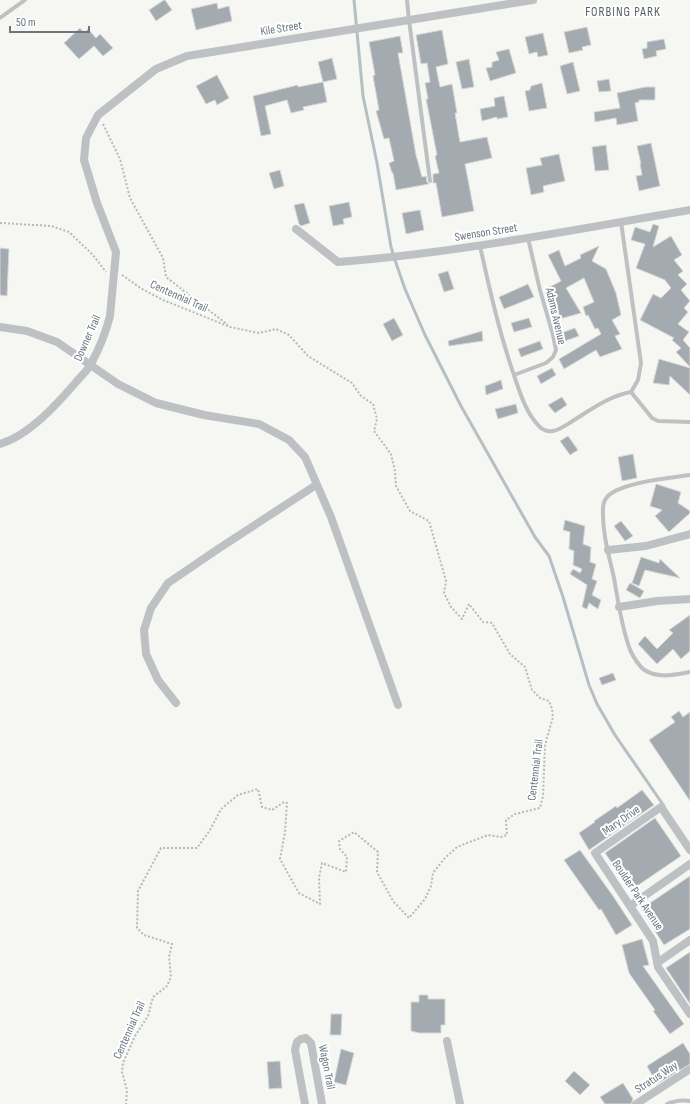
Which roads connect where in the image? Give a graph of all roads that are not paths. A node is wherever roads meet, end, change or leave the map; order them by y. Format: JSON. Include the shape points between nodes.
{"nodes":[{"id":1,"x":25,"y":0,"type":"edge"},
{"id":2,"x":407,"y":0,"type":"edge"},
{"id":3,"x":533,"y":0,"type":"edge"},
{"id":4,"x":0,"y":18,"type":"edge"},
{"id":5,"x":408,"y":20,"type":"junction"},
{"id":6,"x":84,"y":160,"type":"joint"},
{"id":7,"x":430,"y":180,"type":"dead end"},
{"id":8,"x":690,"y":210,"type":"edge"},
{"id":9,"x":621,"y":222,"type":"junction"},
{"id":10,"x":296,"y":229,"type":"dead end"},
{"id":11,"x":528,"y":237,"type":"junction"},
{"id":12,"x":480,"y":245,"type":"junction"},
{"id":13,"x":0,"y":327,"type":"edge"},
{"id":14,"x":90,"y":366,"type":"junction"},
{"id":15,"x":514,"y":375,"type":"junction"},
{"id":16,"x":631,"y":392,"type":"junction"},
{"id":17,"x":690,"y":422,"type":"edge"},
{"id":18,"x":0,"y":444,"type":"edge"},
{"id":19,"x":690,"y":475,"type":"edge"},
{"id":20,"x":316,"y":485,"type":"junction"},
{"id":21,"x":690,"y":534,"type":"edge"},
{"id":22,"x":608,"y":550,"type":"junction"},
{"id":23,"x":690,"y":599,"type":"edge"},
{"id":24,"x":619,"y":607,"type":"junction"},
{"id":25,"x":690,"y":672,"type":"edge"},
{"id":26,"x":176,"y":703,"type":"dead end"},
{"id":27,"x":398,"y":705,"type":"dead end"},
{"id":28,"x":690,"y":850,"type":"edge"},
{"id":29,"x":595,"y":853,"type":"joint"},
{"id":30,"x":690,"y":864,"type":"edge"},
{"id":31,"x":630,"y":906,"type":"junction"},
{"id":32,"x":690,"y":940,"type":"edge"},
{"id":33,"x":657,"y":963,"type":"junction"},
{"id":34,"x":690,"y":1014,"type":"edge"},
{"id":35,"x":447,"y":1040,"type":"dead end"},
{"id":36,"x":690,"y":1069,"type":"edge"},
{"id":37,"x":690,"y":1101,"type":"edge"},
{"id":38,"x":305,"y":1104,"type":"edge"},
{"id":39,"x":322,"y":1104,"type":"edge"},
{"id":40,"x":460,"y":1104,"type":"edge"},
{"id":41,"x":636,"y":1104,"type":"edge"},
{"id":42,"x":667,"y":1104,"type":"edge"}],
"edges":[{"from":1,"to":4,"type":"lane"},
{"from":2,"to":5,"type":"lane"},
{"from":3,"to":5,"type":"street","name":"Kile Street"},
{"from":5,"to":6,"type":"street","name":"Kile Street","via":[[187,56],[156,69],[98,115],[86,138]]},
{"from":5,"to":7,"type":"lane"},
{"from":6,"to":14,"type":"street","name":"Downer Trail","via":[[116,252],[108,325]]},
{"from":8,"to":9,"type":"street","name":"Swenson Street"},
{"from":9,"to":11,"type":"street","name":"Swenson Street"},
{"from":9,"to":16,"type":"lane","via":[[641,364],[638,380]]},
{"from":10,"to":12,"type":"street","name":"Swenson Street","via":[[338,262]]},
{"from":11,"to":12,"type":"street","name":"Swenson Street"},
{"from":11,"to":15,"type":"lane","name":"Adams Avenue","via":[[556,350],[546,363]]},
{"from":12,"to":15,"type":"lane","via":[[494,310]]},
{"from":13,"to":14,"type":"street","via":[[27,331],[57,342]]},
{"from":14,"to":18,"type":"street","name":"Downer Trail","via":[[58,403],[33,425]]},
{"from":14,"to":20,"type":"street","via":[[118,384],[156,403],[265,427],[289,440],[305,457]]},
{"from":15,"to":16,"type":"lane","via":[[524,403],[539,427],[545,430],[553,431],[563,427],[606,400]]},
{"from":16,"to":17,"type":"lane","via":[[658,422]]},
{"from":19,"to":22,"type":"lane","via":[[637,484],[618,489],[609,495],[602,509]]},
{"from":20,"to":26,"type":"street","via":[[168,583],[151,608],[144,630],[146,654],[158,680]]},
{"from":20,"to":27,"type":"street","via":[[331,517]]},
{"from":21,"to":22,"type":"street","via":[[646,546]]},
{"from":22,"to":24,"type":"lane"},
{"from":23,"to":24,"type":"street"},
{"from":24,"to":25,"type":"lane","via":[[630,651],[642,668],[651,674],[661,675]]},
{"from":28,"to":29,"type":"street","name":"Mary Drive","via":[[661,807]]},
{"from":29,"to":31,"type":"street","name":"Boulder Park Avenue"},
{"from":30,"to":31,"type":"street"},
{"from":31,"to":33,"type":"street","name":"Boulder Park Avenue","via":[[653,940]]},
{"from":32,"to":33,"type":"street"},
{"from":33,"to":34,"type":"street","name":"Boulder Park Avenue"},
{"from":35,"to":40,"type":"street"},
{"from":36,"to":41,"type":"street","name":"Stratus Way"},
{"from":37,"to":42,"type":"lane"},
{"from":38,"to":39,"type":"street","name":"Wagon Trail","via":[[296,1050],[297,1042],[306,1038],[311,1043]]}]}
